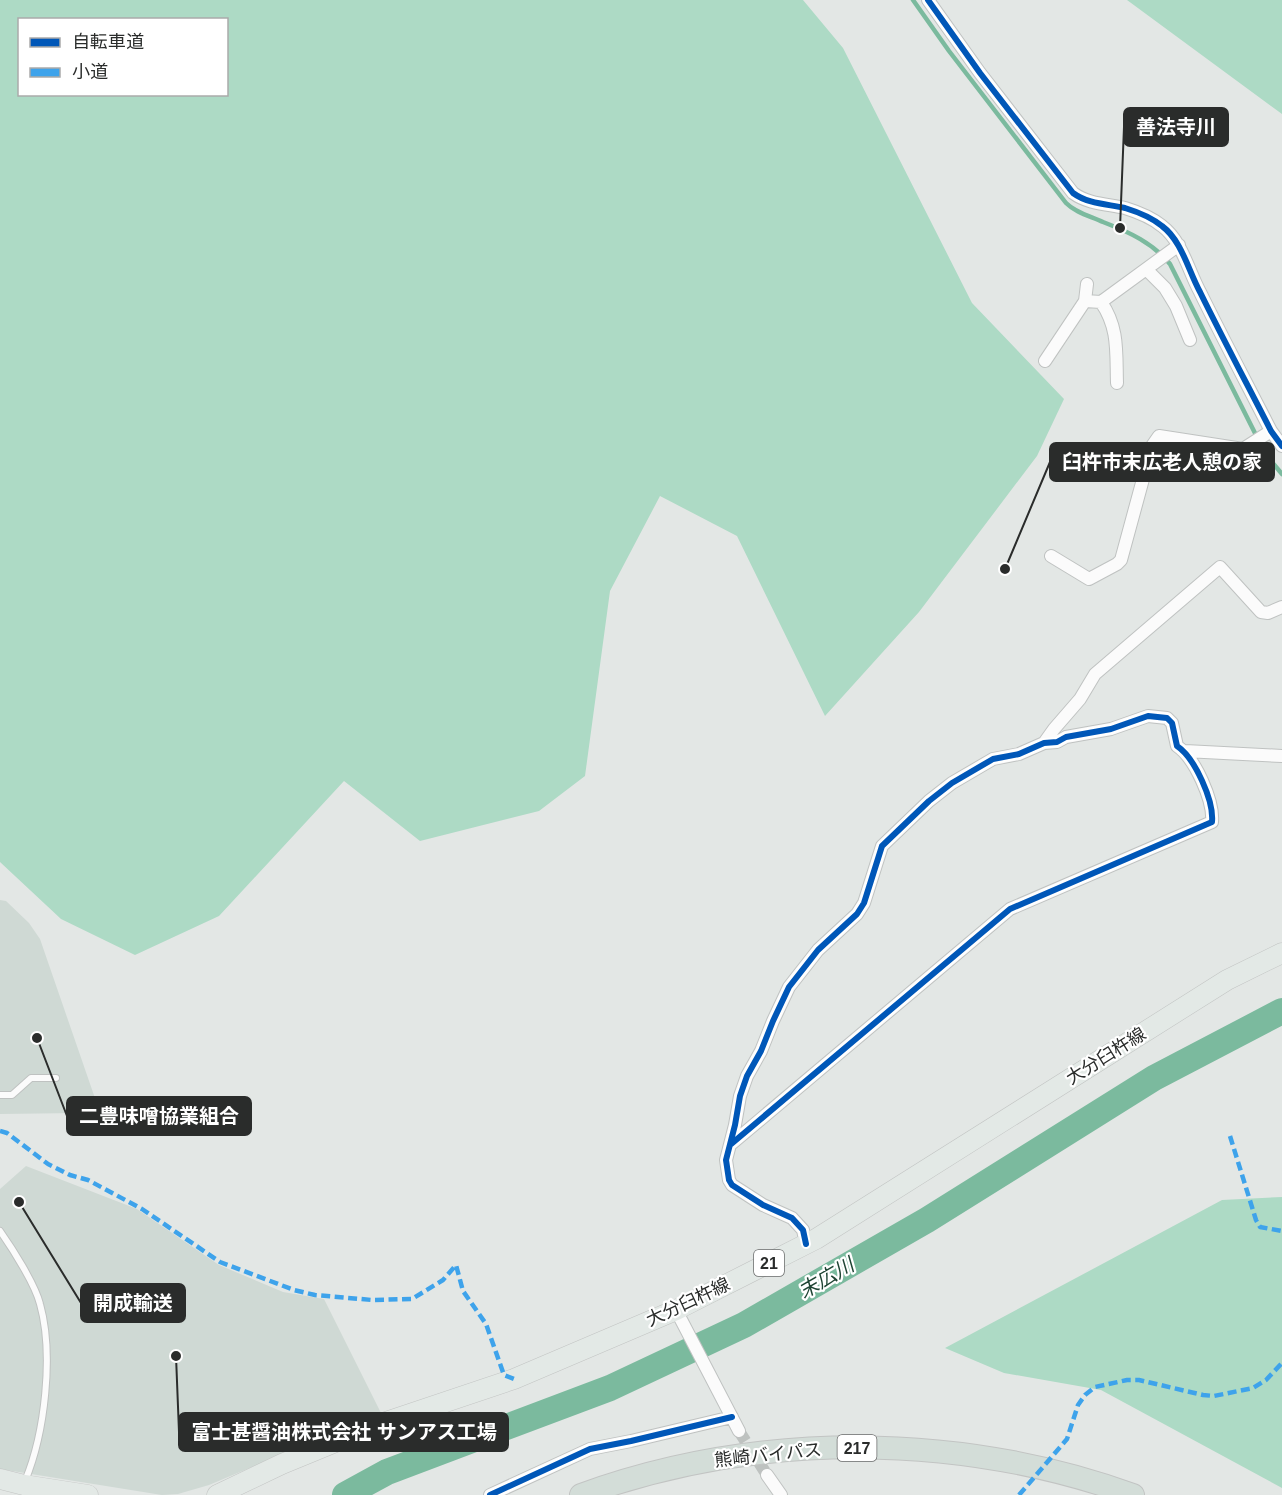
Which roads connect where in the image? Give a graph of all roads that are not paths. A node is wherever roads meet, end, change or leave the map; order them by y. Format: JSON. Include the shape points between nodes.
{"nodes":[{"id":1,"x":928,"y":0,"type":"edge"},
{"id":2,"x":1176,"y":248,"type":"junction"},
{"id":3,"x":1150,"y":268,"type":"junction"},
{"id":4,"x":1087,"y":284,"type":"dead end"},
{"id":5,"x":1085,"y":301,"type":"junction"},
{"id":6,"x":1101,"y":302,"type":"junction"},
{"id":7,"x":1190,"y":340,"type":"dead end"},
{"id":8,"x":1045,"y":361,"type":"dead end"},
{"id":9,"x":1117,"y":383,"type":"dead end"},
{"id":10,"x":1269,"y":432,"type":"junction"},
{"id":11,"x":1282,"y":446,"type":"edge"},
{"id":12,"x":1051,"y":556,"type":"dead end"},
{"id":13,"x":1282,"y":607,"type":"edge"},
{"id":14,"x":1044,"y":743,"type":"junction"},
{"id":15,"x":1185,"y":752,"type":"junction"},
{"id":16,"x":1282,"y":756,"type":"edge"},
{"id":17,"x":1282,"y":953,"type":"edge"},
{"id":18,"x":56,"y":1078,"type":"dead end"},
{"id":19,"x":0,"y":1095,"type":"edge"},
{"id":20,"x":730,"y":1145,"type":"junction"},
{"id":21,"x":0,"y":1231,"type":"edge"},
{"id":22,"x":806,"y":1244,"type":"junction"},
{"id":23,"x":679,"y":1316,"type":"junction"},
{"id":24,"x":732,"y":1417,"type":"junction"},
{"id":25,"x":739,"y":1431,"type":"tunnel mouth"},
{"id":26,"x":767,"y":1475,"type":"tunnel mouth"},
{"id":27,"x":0,"y":1479,"type":"edge"},
{"id":28,"x":24,"y":1485,"type":"junction"},
{"id":29,"x":88,"y":1495,"type":"edge"},
{"id":30,"x":217,"y":1495,"type":"edge"},
{"id":31,"x":490,"y":1495,"type":"edge"},
{"id":32,"x":581,"y":1495,"type":"edge"},
{"id":33,"x":782,"y":1495,"type":"edge"},
{"id":34,"x":1133,"y":1495,"type":"edge"}],
"edges":[{"from":1,"to":2,"type":"street","via":[[1073,193],[1082,200],[1144,214],[1169,232]]},
{"from":2,"to":3,"type":"street"},
{"from":2,"to":10,"type":"street"},
{"from":3,"to":6,"type":"street"},
{"from":3,"to":7,"type":"street","via":[[1176,306]]},
{"from":4,"to":5,"type":"street"},
{"from":5,"to":6,"type":"street"},
{"from":5,"to":8,"type":"street"},
{"from":6,"to":9,"type":"street","via":[[1112,317]]},
{"from":10,"to":11,"type":"street"},
{"from":10,"to":12,"type":"street","via":[[1243,449],[1159,436],[1152,446],[1121,560],[1089,579]]},
{"from":13,"to":14,"type":"street","via":[[1262,612],[1220,567],[1102,668]]},
{"from":14,"to":15,"type":"street","via":[[1155,716],[1172,723],[1177,746]]},
{"from":14,"to":20,"type":"street","via":[[1019,754],[993,759],[952,783],[882,846],[864,903],[818,950],[789,987],[747,1076]]},
{"from":15,"to":16,"type":"street"},
{"from":15,"to":20,"type":"street","via":[[1208,794],[1212,822],[1010,909]]},
{"from":17,"to":22,"type":"main road","name":"大分臼杵線","number":"21","via":[[1227,980]]},
{"from":18,"to":19,"type":"lane","via":[[31,1078],[12,1095]]},
{"from":20,"to":22,"type":"street","via":[[726,1160],[732,1185],[792,1218],[803,1230]]},
{"from":21,"to":28,"type":"lane","via":[[40,1303],[47,1347],[46,1390],[32,1464]]},
{"from":22,"to":23,"type":"main road","name":"大分臼杵線","number":"21"},
{"from":23,"to":24,"type":"street"},
{"from":23,"to":30,"type":"main road","name":"大分臼杵線","number":"21","via":[[514,1379],[377,1425]]},
{"from":24,"to":25,"type":"street"},
{"from":24,"to":31,"type":"street","via":[[590,1449]]},
{"from":26,"to":33,"type":"street"},
{"from":27,"to":28,"type":"main road"},
{"from":28,"to":29,"type":"main road"},
{"from":32,"to":34,"type":"highway","name":"熊崎バイパス","number":"217","via":[[683,1466],[813,1448],[903,1449],[1017,1462]]}]}
